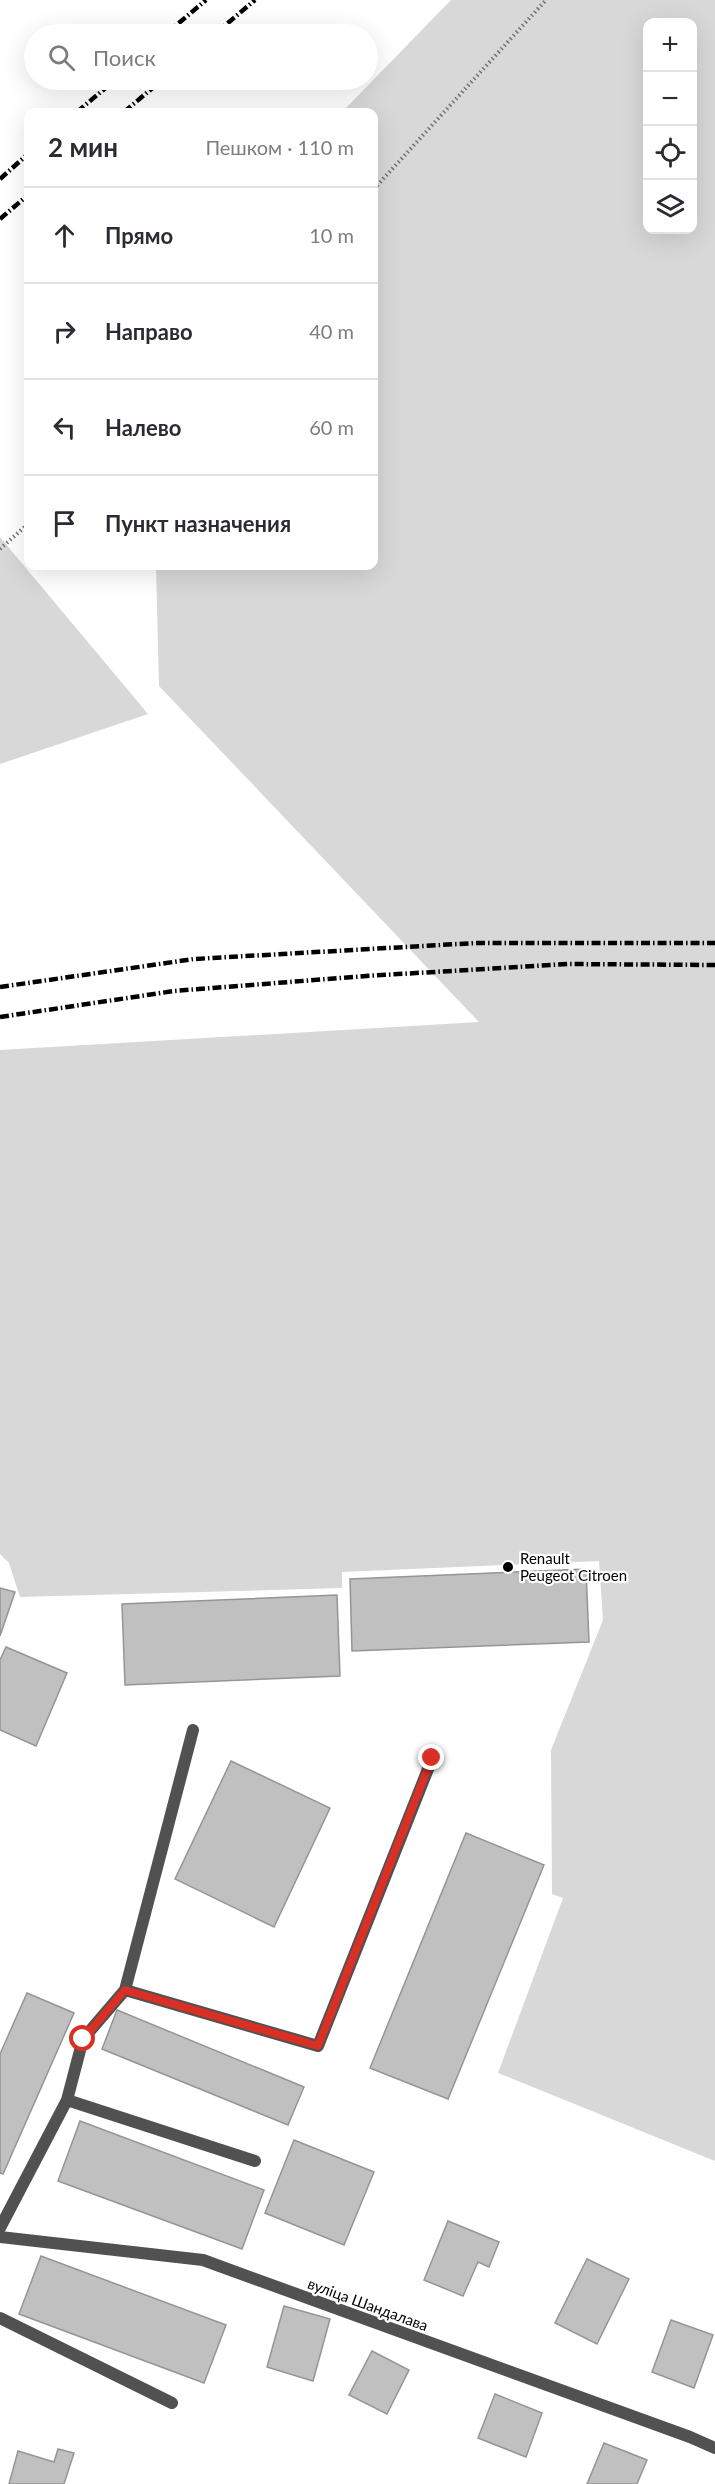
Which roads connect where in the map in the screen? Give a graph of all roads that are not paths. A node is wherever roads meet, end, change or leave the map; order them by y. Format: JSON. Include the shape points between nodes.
{"nodes":[{"id":1,"x":193,"y":1730,"type":"dead end"},
{"id":2,"x":432,"y":1758,"type":"dead end"},
{"id":3,"x":125,"y":1990,"type":"junction"},
{"id":4,"x":67,"y":2100,"type":"junction"},
{"id":5,"x":255,"y":2161,"type":"dead end"},
{"id":6,"x":0,"y":2228,"type":"edge"},
{"id":7,"x":0,"y":2237,"type":"edge"},
{"id":8,"x":0,"y":2318,"type":"edge"},
{"id":9,"x":172,"y":2403,"type":"dead end"},
{"id":10,"x":715,"y":2448,"type":"edge"}],
"edges":[{"from":1,"to":3,"type":"street"},
{"from":2,"to":3,"type":"street","via":[[318,2046]]},
{"from":3,"to":4,"type":"street","via":[[83,2039]]},
{"from":4,"to":5,"type":"street"},
{"from":4,"to":6,"type":"street"},
{"from":7,"to":10,"type":"street","name":"вуліца Шандалава","via":[[203,2260]]},
{"from":8,"to":9,"type":"street"}]}
